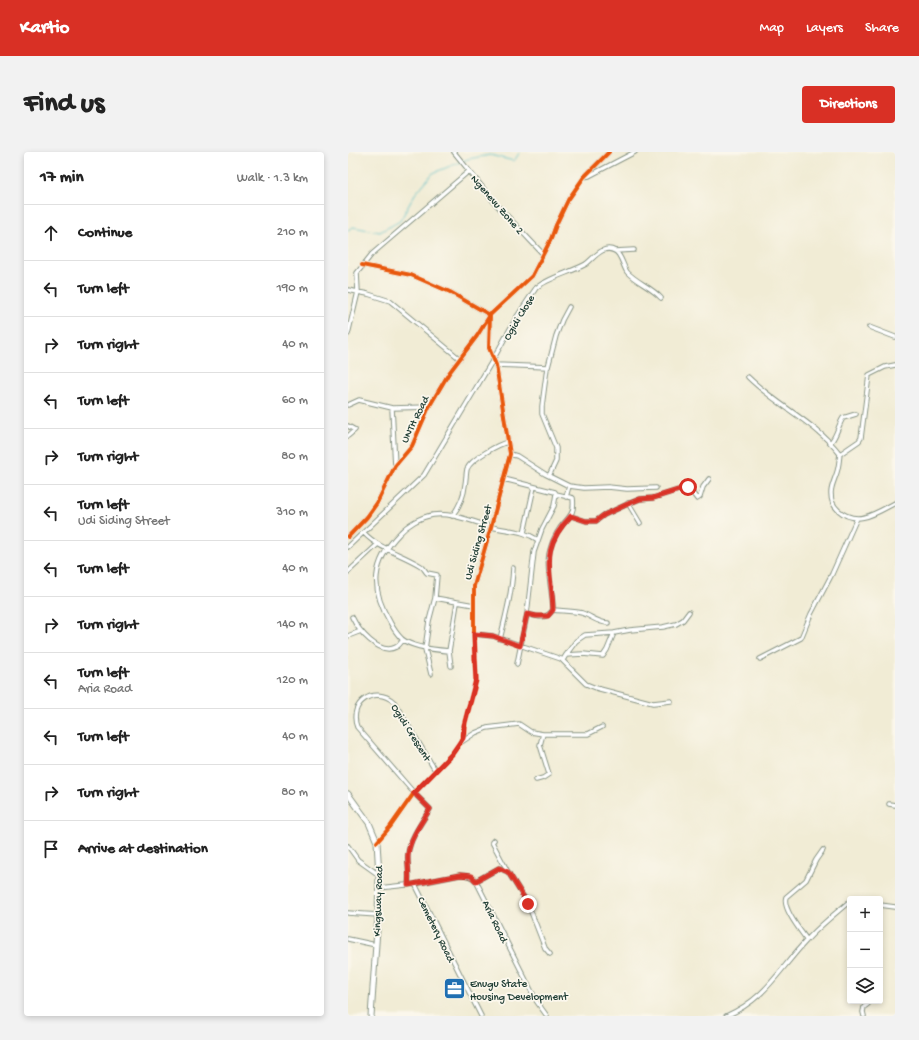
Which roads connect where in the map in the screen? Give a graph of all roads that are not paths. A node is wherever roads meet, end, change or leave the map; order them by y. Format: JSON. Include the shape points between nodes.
{"nodes":[{"id":1,"x":454,"y":152,"type":"edge"},
{"id":2,"x":609,"y":152,"type":"edge"},
{"id":3,"x":635,"y":152,"type":"edge"},
{"id":4,"x":469,"y":171,"type":"junction"},
{"id":5,"x":584,"y":177,"type":"junction"},
{"id":6,"x":634,"y":250,"type":"dead end"},
{"id":7,"x":615,"y":251,"type":"junction"},
{"id":8,"x":543,"y":254,"type":"junction"},
{"id":9,"x":362,"y":265,"type":"junction"},
{"id":10,"x":348,"y":290,"type":"edge"},
{"id":11,"x":358,"y":292,"type":"junction"},
{"id":12,"x":661,"y":298,"type":"dead end"},
{"id":13,"x":569,"y":307,"type":"dead end"},
{"id":14,"x":490,"y":315,"type":"junction"},
{"id":15,"x":869,"y":327,"type":"dead end"},
{"id":16,"x":348,"y":334,"type":"edge"},
{"id":17,"x":895,"y":337,"type":"edge"},
{"id":18,"x":494,"y":358,"type":"junction"},
{"id":19,"x":460,"y":359,"type":"junction"},
{"id":20,"x":496,"y":365,"type":"junction"},
{"id":21,"x":895,"y":365,"type":"edge"},
{"id":22,"x":547,"y":368,"type":"junction"},
{"id":23,"x":748,"y":377,"type":"dead end"},
{"id":24,"x":348,"y":405,"type":"edge"},
{"id":25,"x":428,"y":407,"type":"junction"},
{"id":26,"x":392,"y":408,"type":"junction"},
{"id":27,"x":856,"y":414,"type":"dead end"},
{"id":28,"x":348,"y":426,"type":"edge"},
{"id":29,"x":348,"y":436,"type":"edge"},
{"id":30,"x":508,"y":442,"type":"junction"},
{"id":31,"x":830,"y":442,"type":"junction"},
{"id":32,"x":510,"y":454,"type":"junction"},
{"id":33,"x":840,"y":454,"type":"junction"},
{"id":34,"x":395,"y":466,"type":"junction"},
{"id":35,"x":549,"y":476,"type":"junction"},
{"id":36,"x":504,"y":479,"type":"junction"},
{"id":37,"x":709,"y":479,"type":"dead end"},
{"id":38,"x":569,"y":486,"type":"junction"},
{"id":39,"x":534,"y":487,"type":"junction"},
{"id":40,"x":656,"y":488,"type":"dead end"},
{"id":41,"x":556,"y":494,"type":"junction"},
{"id":42,"x":566,"y":497,"type":"junction"},
{"id":43,"x":895,"y":503,"type":"edge"},
{"id":44,"x":628,"y":504,"type":"junction"},
{"id":45,"x":452,"y":516,"type":"junction"},
{"id":46,"x":571,"y":516,"type":"junction"},
{"id":47,"x":857,"y":518,"type":"junction"},
{"id":48,"x":640,"y":523,"type":"dead end"},
{"id":49,"x":491,"y":527,"type":"junction"},
{"id":50,"x":364,"y":533,"type":"junction"},
{"id":51,"x":524,"y":533,"type":"junction"},
{"id":52,"x":348,"y":537,"type":"edge"},
{"id":53,"x":538,"y":540,"type":"junction"},
{"id":54,"x":378,"y":544,"type":"junction"},
{"id":55,"x":348,"y":547,"type":"edge"},
{"id":56,"x":385,"y":549,"type":"junction"},
{"id":57,"x":513,"y":568,"type":"dead end"},
{"id":58,"x":348,"y":572,"type":"edge"},
{"id":59,"x":435,"y":598,"type":"junction"},
{"id":60,"x":457,"y":603,"type":"junction"},
{"id":61,"x":474,"y":605,"type":"junction"},
{"id":62,"x":553,"y":610,"type":"junction"},
{"id":63,"x":689,"y":612,"type":"dead end"},
{"id":64,"x":527,"y":614,"type":"junction"},
{"id":65,"x":352,"y":617,"type":"dead end"},
{"id":66,"x":608,"y":623,"type":"dead end"},
{"id":67,"x":362,"y":631,"type":"junction"},
{"id":68,"x":614,"y":633,"type":"junction"},
{"id":69,"x":474,"y":634,"type":"junction"},
{"id":70,"x":348,"y":636,"type":"edge"},
{"id":71,"x":500,"y":639,"type":"junction"},
{"id":72,"x":403,"y":640,"type":"junction"},
{"id":73,"x":520,"y":646,"type":"junction"},
{"id":74,"x":426,"y":649,"type":"junction"},
{"id":75,"x":449,"y":651,"type":"junction"},
{"id":76,"x":566,"y":655,"type":"junction"},
{"id":77,"x":760,"y":658,"type":"dead end"},
{"id":78,"x":563,"y":660,"type":"junction"},
{"id":79,"x":518,"y":664,"type":"dead end"},
{"id":80,"x":451,"y":666,"type":"dead end"},
{"id":81,"x":430,"y":674,"type":"dead end"},
{"id":82,"x":671,"y":700,"type":"dead end"},
{"id":83,"x":602,"y":727,"type":"dead end"},
{"id":84,"x":543,"y":734,"type":"junction"},
{"id":85,"x":460,"y":743,"type":"junction"},
{"id":86,"x":435,"y":770,"type":"junction"},
{"id":87,"x":536,"y":780,"type":"dead end"},
{"id":88,"x":414,"y":793,"type":"junction"},
{"id":89,"x":348,"y":794,"type":"edge"},
{"id":90,"x":889,"y":804,"type":"dead end"},
{"id":91,"x":895,"y":805,"type":"edge"},
{"id":92,"x":494,"y":840,"type":"dead end"},
{"id":93,"x":377,"y":842,"type":"junction"},
{"id":94,"x":348,"y":846,"type":"edge"},
{"id":95,"x":823,"y":850,"type":"dead end"},
{"id":96,"x":508,"y":872,"type":"junction"},
{"id":97,"x":379,"y":875,"type":"junction"},
{"id":98,"x":476,"y":881,"type":"junction"},
{"id":99,"x":415,"y":884,"type":"junction"},
{"id":100,"x":408,"y":885,"type":"junction"},
{"id":101,"x":379,"y":888,"type":"junction"},
{"id":102,"x":847,"y":904,"type":"edge"},
{"id":103,"x":883,"y":905,"type":"edge"},
{"id":104,"x":895,"y":907,"type":"edge"},
{"id":105,"x":348,"y":913,"type":"edge"},
{"id":106,"x":378,"y":915,"type":"junction"},
{"id":107,"x":348,"y":939,"type":"edge"},
{"id":108,"x":807,"y":940,"type":"junction"},
{"id":109,"x":376,"y":945,"type":"junction"},
{"id":110,"x":550,"y":954,"type":"dead end"},
{"id":111,"x":868,"y":1004,"type":"dead end"},
{"id":112,"x":371,"y":1016,"type":"edge"},
{"id":113,"x":481,"y":1016,"type":"edge"},
{"id":114,"x":547,"y":1016,"type":"edge"},
{"id":115,"x":726,"y":1016,"type":"edge"},
{"id":116,"x":864,"y":1016,"type":"edge"}],
"edges":[{"from":1,"to":4,"type":"street","name":"Ngenevu Zone 2"},
{"from":2,"to":5,"type":"street","name":"UNTH Road"},
{"from":3,"to":5,"type":"street"},
{"from":4,"to":8,"type":"street","name":"Ngenevu Zone 2"},
{"from":4,"to":9,"type":"street"},
{"from":5,"to":8,"type":"street","name":"UNTH Road","via":[[568,200]]},
{"from":6,"to":7,"type":"street","name":"Ogidi Close"},
{"from":7,"to":12,"type":"street","via":[[631,276]]},
{"from":7,"to":18,"type":"street","name":"Ogidi Close","via":[[604,250],[586,264],[540,284],[516,318]]},
{"from":8,"to":14,"type":"street","name":"UNTH Road","via":[[532,276]]},
{"from":9,"to":11,"type":"street","via":[[356,273]]},
{"from":9,"to":14,"type":"street","via":[[411,275],[450,292]]},
{"from":10,"to":11,"type":"street"},
{"from":11,"to":16,"type":"street"},
{"from":11,"to":19,"type":"street","via":[[390,301]]},
{"from":13,"to":22,"type":"street","via":[[556,336]]},
{"from":14,"to":18,"type":"street","name":"Udi Siding Street","via":[[489,348]]},
{"from":14,"to":19,"type":"street","name":"UNTH Road"},
{"from":15,"to":17,"type":"street"},
{"from":18,"to":20,"type":"street","name":"Udi Siding Street"},
{"from":18,"to":50,"type":"street","name":"Ogidi Close","via":[[424,475]]},
{"from":19,"to":25,"type":"street","name":"UNTH Road"},
{"from":20,"to":22,"type":"street"},
{"from":20,"to":30,"type":"street","name":"Udi Siding Street"},
{"from":21,"to":33,"type":"street","via":[[869,375],[861,438]]},
{"from":22,"to":35,"type":"street","via":[[542,414],[556,448],[556,461]]},
{"from":23,"to":31,"type":"street"},
{"from":24,"to":26,"type":"street","via":[[363,400]]},
{"from":25,"to":26,"type":"street"},
{"from":25,"to":34,"type":"street","name":"UNTH Road","via":[[412,446]]},
{"from":26,"to":34,"type":"street"},
{"from":27,"to":31,"type":"street","via":[[843,418],[836,436]]},
{"from":28,"to":29,"type":"street","via":[[355,430]]},
{"from":30,"to":32,"type":"street","name":"Udi Siding Street"},
{"from":30,"to":45,"type":"street","via":[[502,443],[469,466],[459,507]]},
{"from":31,"to":33,"type":"street"},
{"from":32,"to":35,"type":"street"},
{"from":32,"to":36,"type":"street","name":"Udi Siding Street"},
{"from":33,"to":47,"type":"street","via":[[831,501],[840,512]]},
{"from":34,"to":52,"type":"street","name":"UNTH Road","via":[[377,503]]},
{"from":35,"to":38,"type":"street"},
{"from":36,"to":39,"type":"street"},
{"from":36,"to":49,"type":"street","name":"Udi Siding Street"},
{"from":37,"to":44,"type":"street","via":[[697,499],[688,487]]},
{"from":38,"to":40,"type":"street"},
{"from":38,"to":42,"type":"street"},
{"from":39,"to":41,"type":"street"},
{"from":39,"to":51,"type":"street"},
{"from":41,"to":42,"type":"street"},
{"from":41,"to":53,"type":"street","via":[[554,506]]},
{"from":42,"to":46,"type":"street","via":[[574,498]]},
{"from":43,"to":47,"type":"street","via":[[872,515]]},
{"from":44,"to":46,"type":"street","via":[[596,521]]},
{"from":44,"to":48,"type":"street"},
{"from":45,"to":49,"type":"street"},
{"from":45,"to":56,"type":"street","via":[[442,514],[422,518],[402,530]]},
{"from":46,"to":62,"type":"street","via":[[558,532],[549,553]]},
{"from":47,"to":77,"type":"street","via":[[801,638]]},
{"from":49,"to":51,"type":"street"},
{"from":49,"to":61,"type":"street","name":"Udi Siding Street","via":[[474,586]]},
{"from":50,"to":54,"type":"street"},
{"from":50,"to":55,"type":"street","name":"Ogidi Close"},
{"from":51,"to":53,"type":"street","via":[[531,534]]},
{"from":53,"to":64,"type":"street","via":[[534,552]]},
{"from":54,"to":56,"type":"street"},
{"from":54,"to":58,"type":"street"},
{"from":56,"to":59,"type":"street","via":[[422,567],[427,573],[437,575]]},
{"from":56,"to":72,"type":"street","via":[[377,572],[378,593],[387,617]]},
{"from":57,"to":71,"type":"street","via":[[509,604]]},
{"from":59,"to":60,"type":"street"},
{"from":59,"to":74,"type":"street","via":[[429,620]]},
{"from":60,"to":61,"type":"street"},
{"from":60,"to":75,"type":"street"},
{"from":61,"to":69,"type":"street","name":"Udi Siding Street"},
{"from":62,"to":64,"type":"street","via":[[544,617]]},
{"from":62,"to":66,"type":"street","via":[[583,613]]},
{"from":63,"to":68,"type":"street","via":[[676,624]]},
{"from":64,"to":73,"type":"street"},
{"from":65,"to":67,"type":"street"},
{"from":67,"to":70,"type":"street"},
{"from":67,"to":72,"type":"street","via":[[377,646],[387,649],[396,647]]},
{"from":68,"to":76,"type":"street","via":[[581,637]]},
{"from":68,"to":76,"type":"street","via":[[603,656]]},
{"from":69,"to":71,"type":"street"},
{"from":69,"to":85,"type":"street","name":"Udi Siding Street","via":[[476,680]]},
{"from":71,"to":73,"type":"street"},
{"from":72,"to":74,"type":"street"},
{"from":73,"to":78,"type":"street"},
{"from":73,"to":79,"type":"street"},
{"from":74,"to":75,"type":"street"},
{"from":74,"to":81,"type":"street"},
{"from":75,"to":80,"type":"street"},
{"from":76,"to":78,"type":"street"},
{"from":78,"to":82,"type":"street","via":[[586,684],[596,688],[653,704]]},
{"from":83,"to":84,"type":"street","via":[[588,734]]},
{"from":84,"to":85,"type":"street","via":[[531,732],[519,724],[487,728]]},
{"from":84,"to":87,"type":"street","via":[[540,745],[550,774]]},
{"from":85,"to":86,"type":"street","name":"Udi Siding Street"},
{"from":86,"to":88,"type":"street","name":"Udi Siding Street"},
{"from":86,"to":88,"type":"street","name":"Ogidi Crescent","via":[[394,702],[386,696],[369,695],[364,698],[355,709],[354,722]]},
{"from":88,"to":93,"type":"street","name":"Udi Siding Street"},
{"from":88,"to":100,"type":"street","name":"Ogidi Crescent","via":[[430,809],[408,852]]},
{"from":89,"to":93,"type":"main road","name":"Kingsway Road","via":[[369,823]]},
{"from":90,"to":91,"type":"street"},
{"from":92,"to":96,"type":"street","via":[[492,842]]},
{"from":93,"to":97,"type":"main road","name":"Kingsway Road"},
{"from":94,"to":97,"type":"street","via":[[357,859]]},
{"from":95,"to":108,"type":"street","via":[[806,880],[785,900],[793,920]]},
{"from":96,"to":98,"type":"street","via":[[499,868]]},
{"from":96,"to":110,"type":"street","via":[[528,904],[545,948]]},
{"from":97,"to":101,"type":"main road","name":"Kingsway Road"},
{"from":98,"to":99,"type":"street","via":[[471,876],[460,875]]},
{"from":98,"to":114,"type":"street","name":"Aria Road","via":[[537,1002]]},
{"from":99,"to":100,"type":"street"},
{"from":99,"to":113,"type":"street","name":"Cemetery Road"},
{"from":100,"to":101,"type":"street"},
{"from":101,"to":106,"type":"main road","name":"Kingsway Road"},
{"from":102,"to":108,"type":"street"},
{"from":103,"to":104,"type":"street"},
{"from":105,"to":106,"type":"street"},
{"from":106,"to":109,"type":"main road","name":"Kingsway Road"},
{"from":107,"to":109,"type":"street"},
{"from":108,"to":115,"type":"street","via":[[764,991],[745,1007]]},
{"from":109,"to":112,"type":"main road","name":"Kingsway Road"},
{"from":111,"to":116,"type":"street","via":[[864,1007]]}]}
